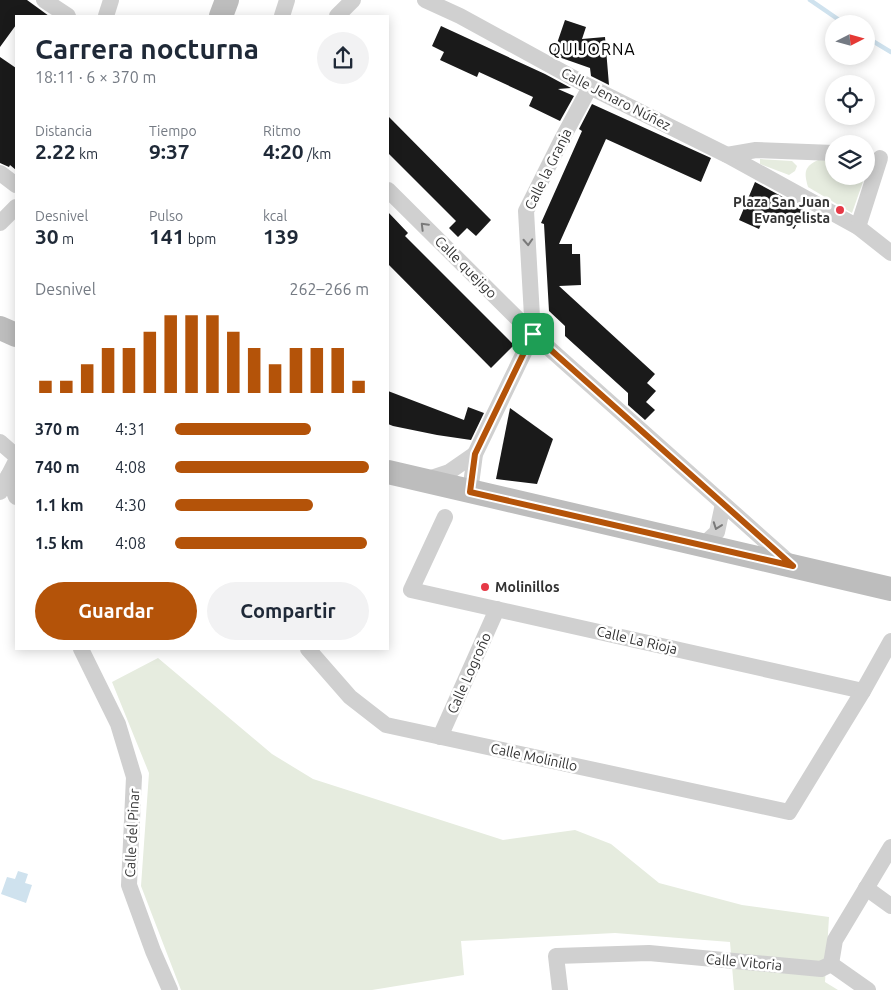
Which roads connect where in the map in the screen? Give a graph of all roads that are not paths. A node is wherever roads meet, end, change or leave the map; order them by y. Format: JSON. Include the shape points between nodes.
{"nodes":[{"id":1,"x":44,"y":0,"type":"edge"},
{"id":2,"x":111,"y":0,"type":"edge"},
{"id":3,"x":226,"y":0,"type":"edge"},
{"id":4,"x":287,"y":0,"type":"edge"},
{"id":5,"x":353,"y":0,"type":"edge"},
{"id":6,"x":425,"y":0,"type":"edge"},
{"id":7,"x":66,"y":15,"type":"edge"},
{"id":8,"x":106,"y":15,"type":"edge"},
{"id":9,"x":221,"y":15,"type":"edge"},
{"id":10,"x":282,"y":15,"type":"edge"},
{"id":11,"x":338,"y":15,"type":"edge"},
{"id":12,"x":590,"y":87,"type":"junction"},
{"id":13,"x":825,"y":153,"type":"edge"},
{"id":14,"x":727,"y":155,"type":"junction"},
{"id":15,"x":879,"y":158,"type":"edge"},
{"id":16,"x":0,"y":173,"type":"edge"},
{"id":17,"x":15,"y":184,"type":"edge"},
{"id":18,"x":389,"y":191,"type":"edge"},
{"id":19,"x":15,"y":208,"type":"edge"},
{"id":20,"x":0,"y":223,"type":"edge"},
{"id":21,"x":858,"y":227,"type":"junction"},
{"id":22,"x":891,"y":253,"type":"edge"},
{"id":23,"x":0,"y":328,"type":"edge"},
{"id":24,"x":533,"y":334,"type":"junction"},
{"id":25,"x":15,"y":335,"type":"edge"},
{"id":26,"x":0,"y":442,"type":"edge"},
{"id":27,"x":475,"y":454,"type":"junction"},
{"id":28,"x":15,"y":455,"type":"edge"},
{"id":29,"x":15,"y":463,"type":"edge"},
{"id":30,"x":389,"y":472,"type":"edge"},
{"id":31,"x":8,"y":476,"type":"junction"},
{"id":32,"x":421,"y":481,"type":"junction"},
{"id":33,"x":0,"y":492,"type":"edge"},
{"id":34,"x":470,"y":492,"type":"junction"},
{"id":35,"x":15,"y":494,"type":"edge"},
{"id":36,"x":723,"y":504,"type":"junction"},
{"id":37,"x":445,"y":517,"type":"dead end"},
{"id":38,"x":704,"y":545,"type":"junction"},
{"id":39,"x":793,"y":566,"type":"junction"},
{"id":40,"x":891,"y":589,"type":"edge"},
{"id":41,"x":497,"y":609,"type":"junction"},
{"id":42,"x":891,"y":641,"type":"edge"},
{"id":43,"x":81,"y":650,"type":"edge"},
{"id":44,"x":309,"y":650,"type":"edge"},
{"id":45,"x":863,"y":691,"type":"junction"},
{"id":46,"x":440,"y":737,"type":"junction"},
{"id":47,"x":891,"y":846,"type":"edge"},
{"id":48,"x":866,"y":888,"type":"junction"},
{"id":49,"x":891,"y":906,"type":"edge"},
{"id":50,"x":831,"y":964,"type":"junction"},
{"id":51,"x":170,"y":990,"type":"edge"},
{"id":52,"x":560,"y":990,"type":"edge"},
{"id":53,"x":868,"y":990,"type":"edge"}],
"edges":[{"from":1,"to":7,"type":"street"},
{"from":2,"to":8,"type":"street"},
{"from":3,"to":9,"type":"main road"},
{"from":4,"to":10,"type":"street"},
{"from":5,"to":11,"type":"street"},
{"from":6,"to":12,"type":"street","name":"Calle Jenaro Núñez"},
{"from":12,"to":14,"type":"street","name":"Calle Jenaro Núñez"},
{"from":12,"to":24,"type":"street","name":"Calle la Granja","one_way":true,"via":[[526,211]]},
{"from":13,"to":14,"type":"street","via":[[756,150]]},
{"from":14,"to":21,"type":"street","name":"Calle Jenaro Núñez"},
{"from":15,"to":21,"type":"street"},
{"from":16,"to":17,"type":"street"},
{"from":24,"to":18,"type":"street","name":"Calle quejigo","one_way":true},
{"from":19,"to":20,"type":"street"},
{"from":21,"to":22,"type":"street","name":"Calle Jenaro Núñez"},
{"from":23,"to":25,"type":"main road"},
{"from":24,"to":27,"type":"street","name":"Calle la Granja"},
{"from":24,"to":36,"type":"street","name":"Calle quejigo"},
{"from":26,"to":28,"type":"street"},
{"from":27,"to":32,"type":"street","via":[[448,472]]},
{"from":27,"to":34,"type":"street","name":"Calle la Granja"},
{"from":29,"to":31,"type":"street"},
{"from":30,"to":32,"type":"main road"},
{"from":31,"to":33,"type":"street"},
{"from":31,"to":35,"type":"street"},
{"from":32,"to":34,"type":"main road"},
{"from":34,"to":38,"type":"main road"},
{"from":36,"to":38,"type":"street","one_way":true,"via":[[717,532]]},
{"from":36,"to":39,"type":"street","name":"Calle quejigo"},
{"from":37,"to":41,"type":"street","name":"Calle La Rioja","via":[[411,590]]},
{"from":38,"to":39,"type":"main road"},
{"from":39,"to":40,"type":"main road"},
{"from":41,"to":45,"type":"street","name":"Calle La Rioja"},
{"from":41,"to":46,"type":"street","name":"Calle Logroño"},
{"from":42,"to":45,"type":"street"},
{"from":43,"to":51,"type":"street","name":"Calle del Pinar","via":[[118,724],[134,777],[129,885]]},
{"from":44,"to":46,"type":"street","name":"Calle Molinillo","via":[[350,697],[386,725]]},
{"from":45,"to":46,"type":"street","name":"Calle Molinillo","via":[[789,812]]},
{"from":47,"to":48,"type":"street"},
{"from":48,"to":49,"type":"street"},
{"from":48,"to":50,"type":"street","via":[[835,940]]},
{"from":50,"to":52,"type":"street","name":"Calle Vitoria","via":[[821,969],[649,952],[556,956]]},
{"from":50,"to":53,"type":"street"}]}
